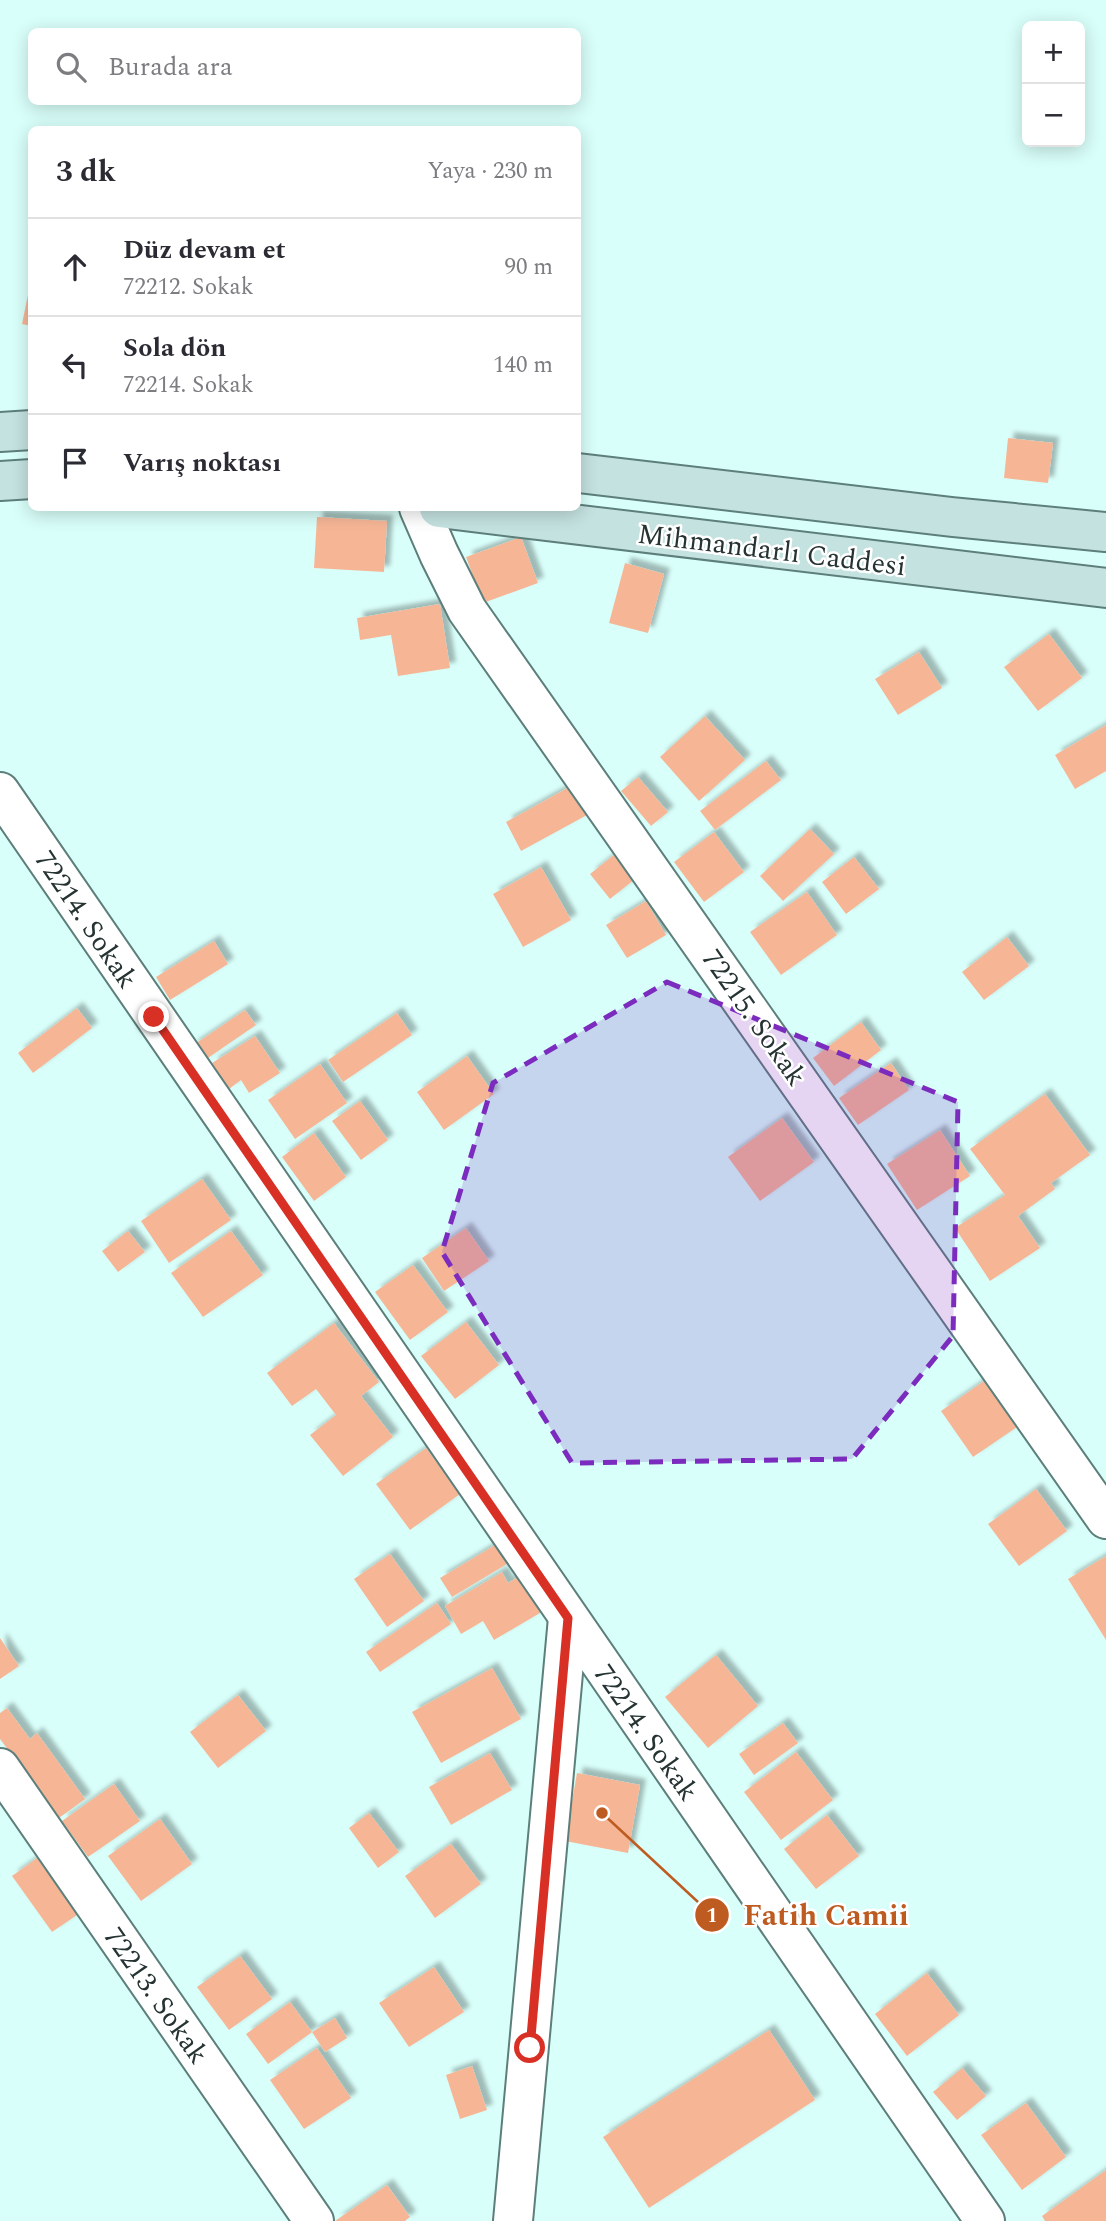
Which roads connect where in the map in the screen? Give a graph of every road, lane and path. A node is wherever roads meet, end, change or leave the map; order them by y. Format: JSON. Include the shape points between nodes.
{"nodes":[{"id":1,"x":28,"y":430,"type":"edge"},
{"id":2,"x":0,"y":432,"type":"edge"},
{"id":3,"x":581,"y":473,"type":"edge"},
{"id":4,"x":28,"y":479,"type":"edge"},
{"id":5,"x":0,"y":481,"type":"edge"},
{"id":6,"x":420,"y":511,"type":"edge"},
{"id":7,"x":464,"y":511,"type":"edge"},
{"id":8,"x":1106,"y":532,"type":"edge"},
{"id":9,"x":1106,"y":588,"type":"edge"},
{"id":10,"x":0,"y":792,"type":"edge"},
{"id":11,"x":1106,"y":1518,"type":"edge"},
{"id":12,"x":568,"y":1618,"type":"junction"},
{"id":13,"x":0,"y":1768,"type":"edge"},
{"id":14,"x":314,"y":2221,"type":"edge"},
{"id":15,"x":513,"y":2221,"type":"edge"},
{"id":16,"x":985,"y":2221,"type":"edge"}],
"edges":[{"from":1,"to":2,"type":"street"},
{"from":3,"to":8,"type":"street","name":"Mihmandarlı Caddesi"},
{"from":4,"to":5,"type":"street"},
{"from":6,"to":11,"type":"street","name":"72215. Sokak","via":[[467,610]]},
{"from":7,"to":9,"type":"street","name":"Mihmandarlı Caddesi"},
{"from":10,"to":12,"type":"street","name":"72214. Sokak"},
{"from":12,"to":15,"type":"street"},
{"from":12,"to":16,"type":"street","name":"72214. Sokak"},
{"from":13,"to":14,"type":"street","name":"72213. Sokak"}]}
